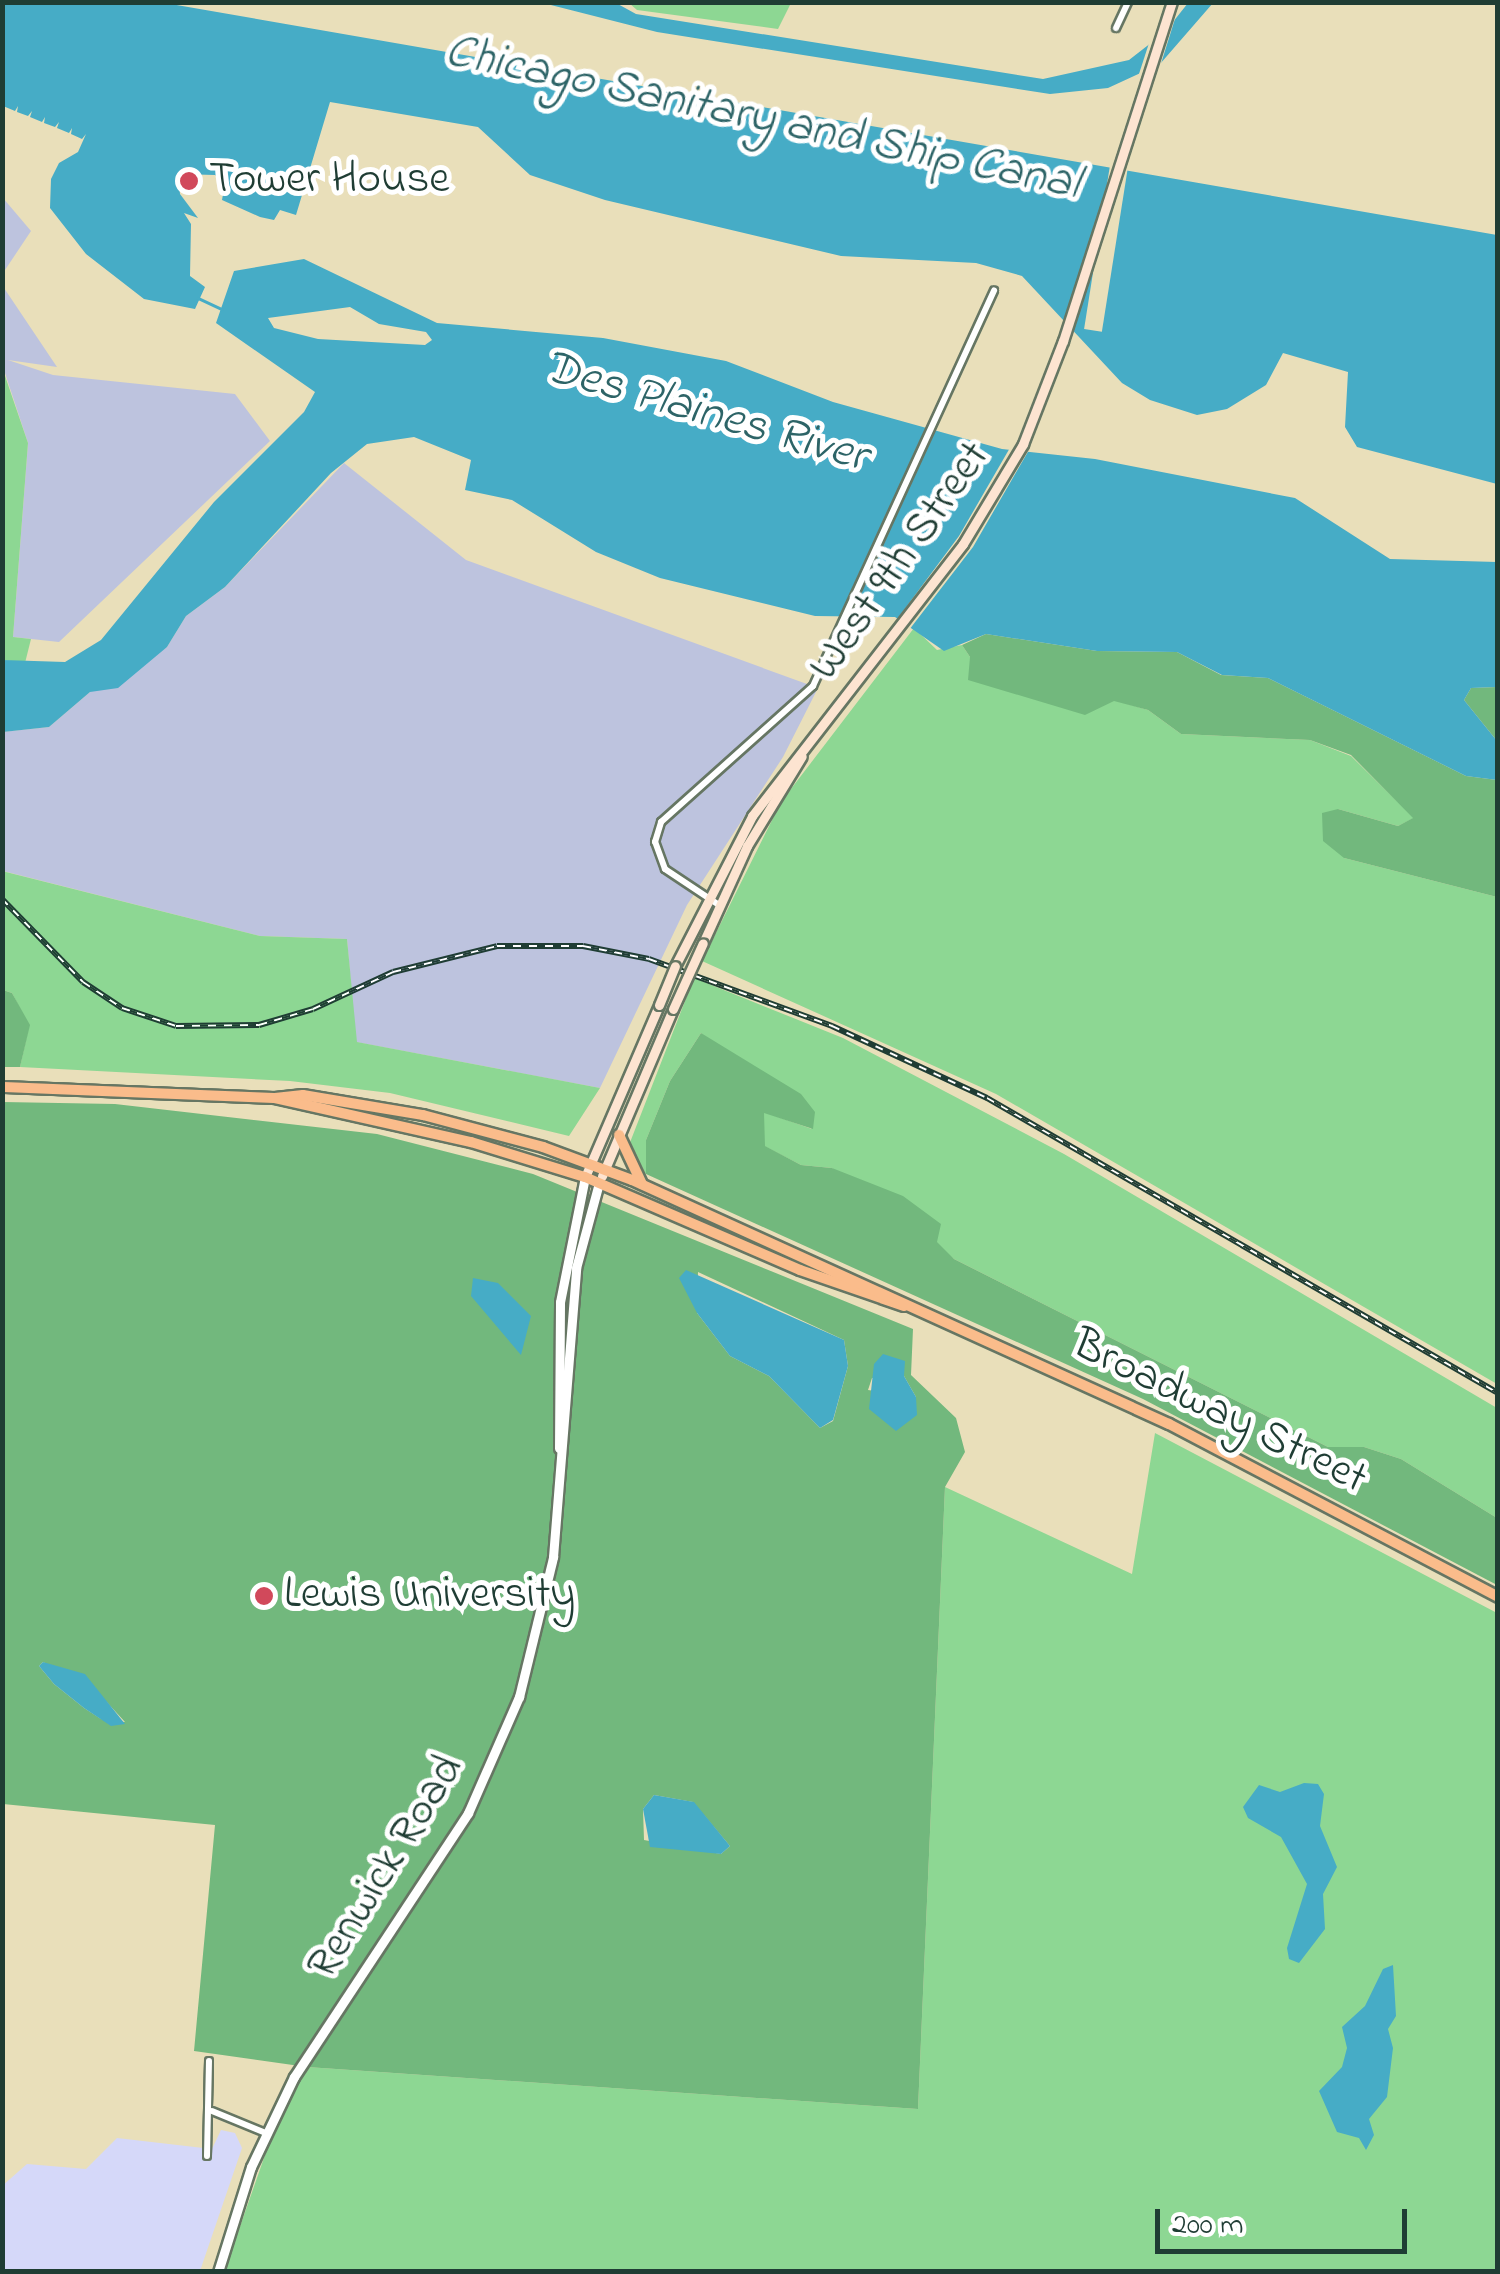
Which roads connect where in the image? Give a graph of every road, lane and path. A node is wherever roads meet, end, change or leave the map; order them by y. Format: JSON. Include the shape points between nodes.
{"nodes":[{"id":1,"x":1128,"y":2,"type":"edge"},
{"id":2,"x":1172,"y":2,"type":"edge"},
{"id":3,"x":1116,"y":28,"type":"dead end"},
{"id":4,"x":994,"y":290,"type":"dead end"},
{"id":5,"x":803,"y":754,"type":"junction"},
{"id":6,"x":707,"y":897,"type":"junction"},
{"id":7,"x":719,"y":904,"type":"junction"},
{"id":8,"x":2,"y":1087,"type":"edge"},
{"id":9,"x":276,"y":1098,"type":"junction"},
{"id":10,"x":619,"y":1135,"type":"junction"},
{"id":11,"x":590,"y":1164,"type":"junction"},
{"id":12,"x":604,"y":1169,"type":"junction"},
{"id":13,"x":585,"y":1178,"type":"junction"},
{"id":14,"x":599,"y":1183,"type":"junction"},
{"id":15,"x":643,"y":1185,"type":"junction"},
{"id":16,"x":904,"y":1306,"type":"junction"},
{"id":17,"x":560,"y":1448,"type":"junction"},
{"id":18,"x":1498,"y":1596,"type":"edge"},
{"id":19,"x":209,"y":2060,"type":"dead end"},
{"id":20,"x":211,"y":2111,"type":"junction"},
{"id":21,"x":266,"y":2133,"type":"junction"},
{"id":22,"x":207,"y":2156,"type":"dead end"},
{"id":23,"x":218,"y":2272,"type":"edge"}],
"edges":[{"from":1,"to":3,"type":"street"},
{"from":2,"to":5,"type":"main road","name":"West 9th Street","via":[[1063,342],[1023,444],[963,544]]},
{"from":4,"to":6,"type":"street","name":"West 9th Street","via":[[802,698],[661,822],[655,842],[665,869]]},
{"from":5,"to":6,"type":"main road","name":"West 9th Street","via":[[752,816]]},
{"from":5,"to":7,"type":"main road","name":"West 9th Street"},
{"from":6,"to":7,"type":"street","name":"West 9th Street"},
{"from":6,"to":11,"type":"main road","name":"West 9th Street","bridge":true},
{"from":7,"to":10,"type":"main road","name":"West 9th Street","bridge":true},
{"from":8,"to":9,"type":"main road"},
{"from":9,"to":11,"type":"main road","name":"Broadway Street","via":[[313,1096],[423,1115]]},
{"from":9,"to":13,"type":"main road","name":"Broadway Street","via":[[471,1142]]},
{"from":10,"to":12,"type":"main road","name":"West 9th Street"},
{"from":10,"to":15,"type":"main road"},
{"from":11,"to":12,"type":"main road","name":"Broadway Street"},
{"from":11,"to":13,"type":"main road","name":"West 9th Street"},
{"from":12,"to":14,"type":"main road","name":"Renwick Road"},
{"from":12,"to":15,"type":"main road","name":"Broadway Street"},
{"from":13,"to":14,"type":"main road","name":"Broadway Street"},
{"from":13,"to":17,"type":"street","name":"Renwick Road","via":[[560,1302]]},
{"from":14,"to":16,"type":"main road","name":"Broadway Street","via":[[800,1270]]},
{"from":14,"to":17,"type":"street","name":"Renwick Road","via":[[576,1268]]},
{"from":15,"to":16,"type":"main road","name":"Broadway Street"},
{"from":16,"to":18,"type":"main road","name":"Broadway Street","via":[[1234,1456]]},
{"from":17,"to":21,"type":"street","name":"Renwick Road","via":[[548,1584],[502,1741],[431,1875],[342,1999]]},
{"from":19,"to":20,"type":"street"},
{"from":20,"to":21,"type":"street"},
{"from":20,"to":22,"type":"street"},
{"from":21,"to":23,"type":"street","name":"Renwick Road"}]}
